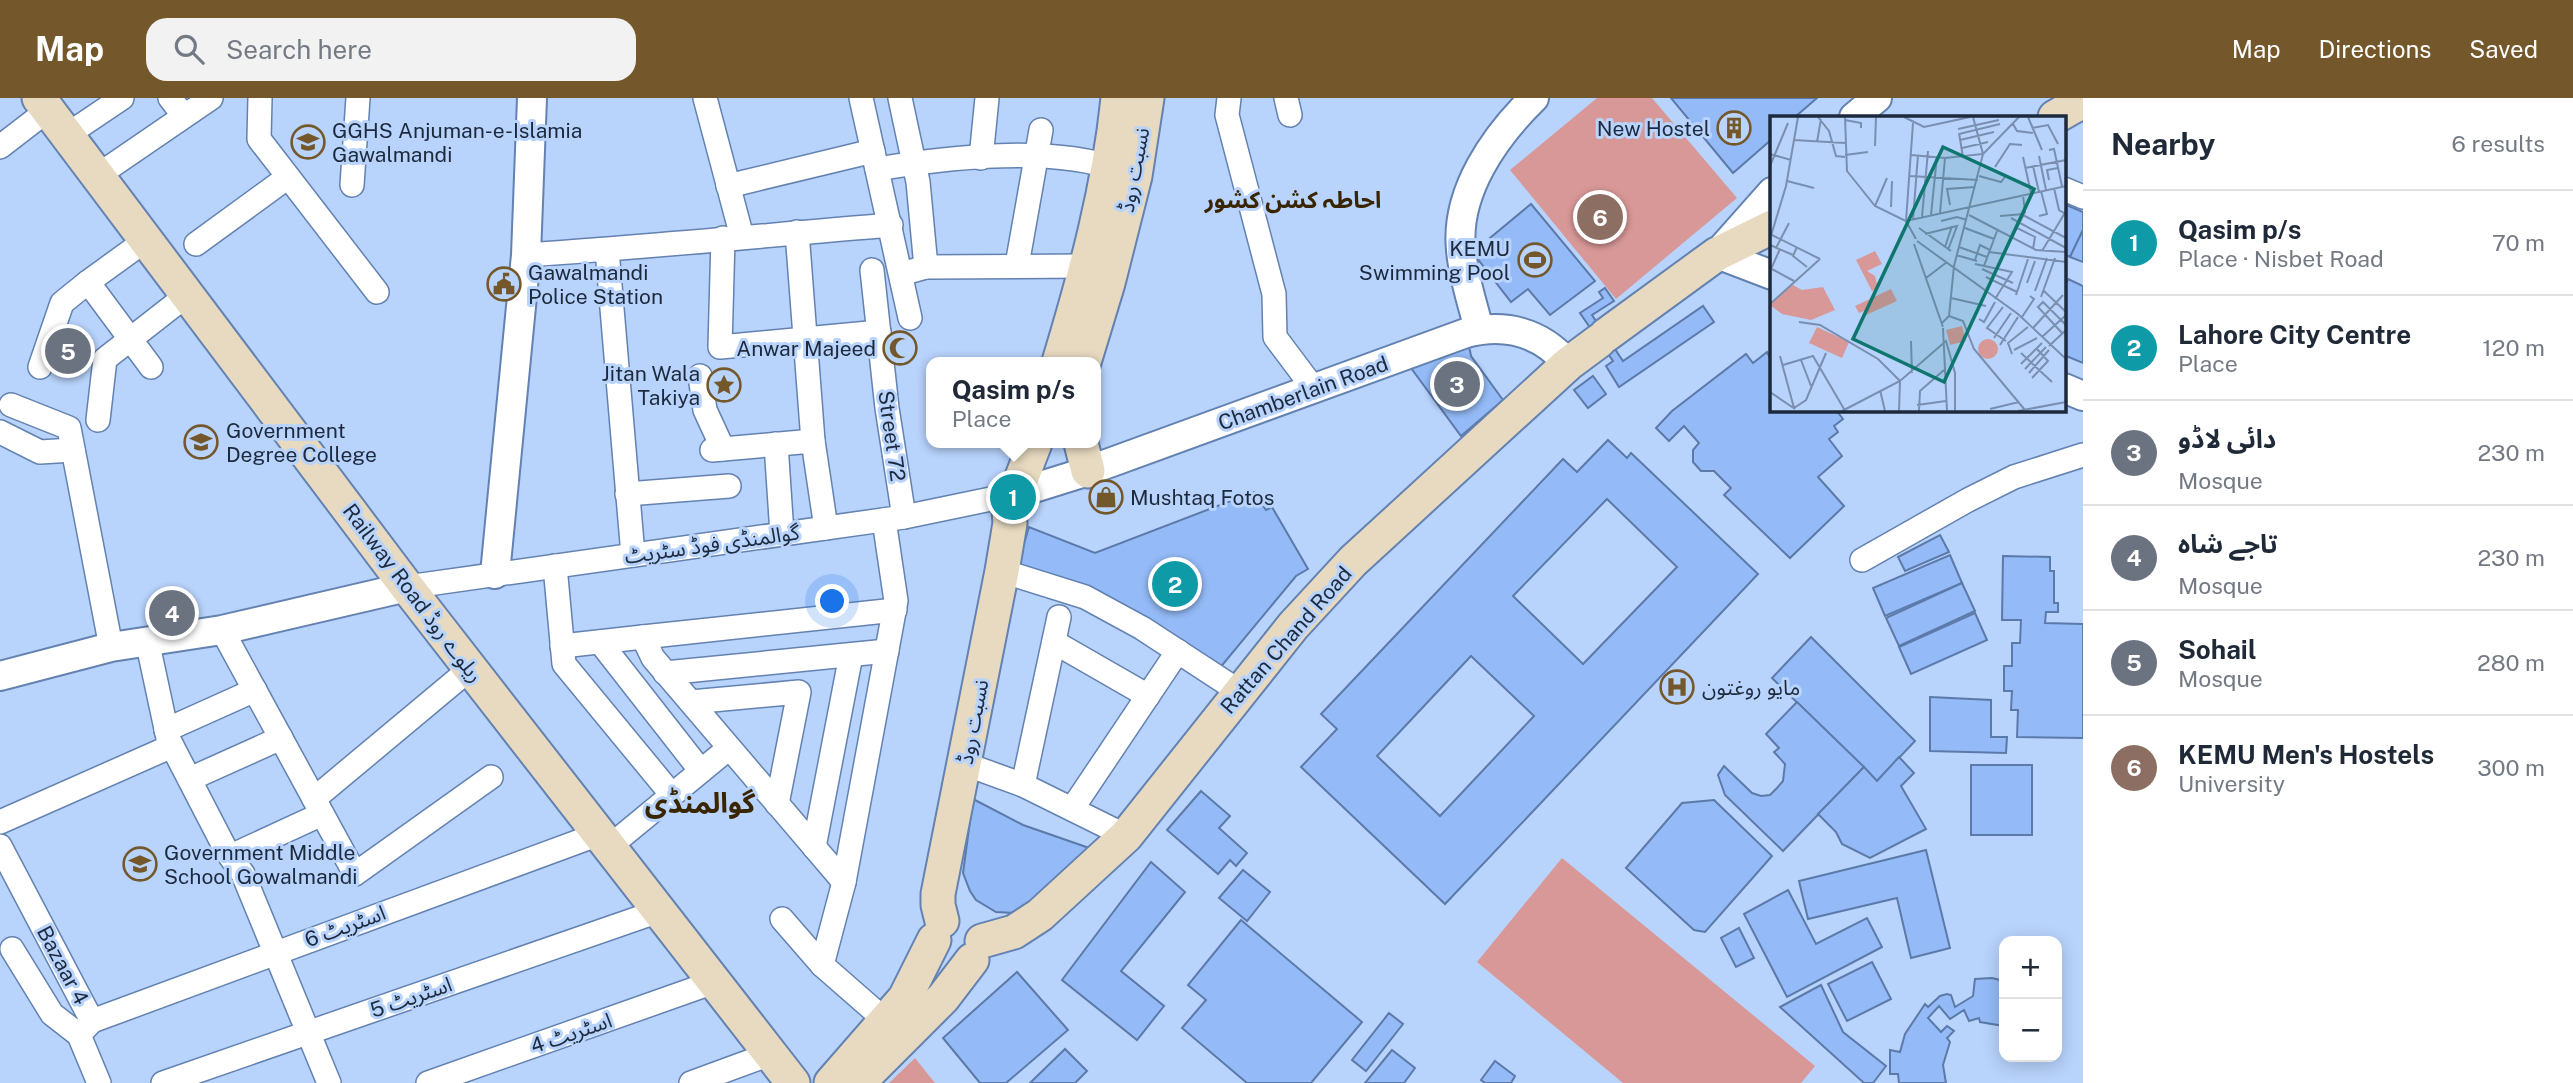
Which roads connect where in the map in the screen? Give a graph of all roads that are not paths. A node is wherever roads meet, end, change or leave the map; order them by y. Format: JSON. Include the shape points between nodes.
{"nodes":[{"id":1,"x":122,"y":98,"type":"edge"},
{"id":2,"x":170,"y":98,"type":"edge"},
{"id":3,"x":211,"y":98,"type":"edge"},
{"id":4,"x":260,"y":98,"type":"edge"},
{"id":5,"x":358,"y":98,"type":"edge"},
{"id":6,"x":532,"y":98,"type":"edge"},
{"id":7,"x":705,"y":98,"type":"edge"},
{"id":8,"x":860,"y":98,"type":"edge"},
{"id":9,"x":900,"y":98,"type":"edge"},
{"id":10,"x":988,"y":98,"type":"edge"},
{"id":11,"x":1118,"y":98,"type":"edge"},
{"id":12,"x":1147,"y":98,"type":"edge"},
{"id":13,"x":1229,"y":98,"type":"edge"},
{"id":14,"x":1534,"y":98,"type":"edge"},
{"id":15,"x":1877,"y":98,"type":"edge"},
{"id":16,"x":2083,"y":100,"type":"edge"},
{"id":17,"x":51,"y":115,"type":"edge"},
{"id":18,"x":184,"y":116,"type":"junction"},
{"id":19,"x":1855,"y":116,"type":"edge"},
{"id":20,"x":2057,"y":116,"type":"edge"},
{"id":21,"x":1041,"y":130,"type":"dead end"},
{"id":22,"x":0,"y":147,"type":"edge"},
{"id":23,"x":1036,"y":155,"type":"junction"},
{"id":24,"x":981,"y":158,"type":"junction"},
{"id":25,"x":875,"y":160,"type":"junction"},
{"id":26,"x":914,"y":163,"type":"junction"},
{"id":27,"x":1122,"y":171,"type":"junction"},
{"id":28,"x":97,"y":176,"type":"junction"},
{"id":29,"x":288,"y":177,"type":"junction"},
{"id":30,"x":352,"y":185,"type":"dead end"},
{"id":31,"x":728,"y":186,"type":"junction"},
{"id":32,"x":2066,"y":190,"type":"edge"},
{"id":33,"x":1770,"y":194,"type":"edge"},
{"id":34,"x":2083,"y":197,"type":"edge"},
{"id":35,"x":891,"y":225,"type":"junction"},
{"id":36,"x":1770,"y":228,"type":"edge"},
{"id":37,"x":797,"y":232,"type":"junction"},
{"id":38,"x":733,"y":237,"type":"junction"},
{"id":39,"x":146,"y":240,"type":"junction"},
{"id":40,"x":196,"y":244,"type":"dead end"},
{"id":41,"x":607,"y":250,"type":"junction"},
{"id":42,"x":1717,"y":254,"type":"junction"},
{"id":43,"x":526,"y":255,"type":"junction"},
{"id":44,"x":1017,"y":265,"type":"junction"},
{"id":45,"x":1088,"y":266,"type":"junction"},
{"id":46,"x":926,"y":267,"type":"junction"},
{"id":47,"x":872,"y":270,"type":"dead end"},
{"id":48,"x":901,"y":274,"type":"junction"},
{"id":49,"x":1770,"y":274,"type":"edge"},
{"id":50,"x":88,"y":282,"type":"junction"},
{"id":51,"x":376,"y":292,"type":"dead end"},
{"id":52,"x":187,"y":295,"type":"junction"},
{"id":53,"x":910,"y":318,"type":"dead end"},
{"id":54,"x":1479,"y":330,"type":"junction"},
{"id":55,"x":879,"y":332,"type":"junction"},
{"id":56,"x":130,"y":338,"type":"junction"},
{"id":57,"x":805,"y":339,"type":"junction"},
{"id":58,"x":1061,"y":357,"type":"edge"},
{"id":59,"x":1086,"y":357,"type":"edge"},
{"id":60,"x":1567,"y":364,"type":"junction"},
{"id":61,"x":40,"y":367,"type":"dead end"},
{"id":62,"x":151,"y":367,"type":"dead end"},
{"id":63,"x":700,"y":376,"type":"dead end"},
{"id":64,"x":1314,"y":389,"type":"junction"},
{"id":65,"x":2066,"y":389,"type":"edge"},
{"id":66,"x":2083,"y":396,"type":"edge"},
{"id":67,"x":11,"y":405,"type":"dead end"},
{"id":68,"x":98,"y":420,"type":"dead end"},
{"id":69,"x":0,"y":432,"type":"edge"},
{"id":70,"x":813,"y":441,"type":"junction"},
{"id":71,"x":776,"y":444,"type":"junction"},
{"id":72,"x":1034,"y":448,"type":"edge"},
{"id":73,"x":1052,"y":448,"type":"edge"},
{"id":74,"x":73,"y":450,"type":"junction"},
{"id":75,"x":2083,"y":455,"type":"edge"},
{"id":76,"x":1085,"y":457,"type":"edge"},
{"id":77,"x":729,"y":486,"type":"dead end"},
{"id":78,"x":628,"y":494,"type":"junction"},
{"id":79,"x":1019,"y":502,"type":"junction"},
{"id":80,"x":894,"y":519,"type":"junction"},
{"id":81,"x":826,"y":528,"type":"junction"},
{"id":82,"x":782,"y":534,"type":"junction"},
{"id":83,"x":633,"y":555,"type":"junction"},
{"id":84,"x":1862,"y":561,"type":"dead end"},
{"id":85,"x":555,"y":566,"type":"junction"},
{"id":86,"x":1002,"y":571,"type":"junction"},
{"id":87,"x":495,"y":574,"type":"junction"},
{"id":88,"x":407,"y":587,"type":"junction"},
{"id":89,"x":895,"y":610,"type":"junction"},
{"id":90,"x":1059,"y":617,"type":"dead end"},
{"id":91,"x":222,"y":631,"type":"junction"},
{"id":92,"x":643,"y":637,"type":"junction"},
{"id":93,"x":146,"y":640,"type":"junction"},
{"id":94,"x":600,"y":642,"type":"junction"},
{"id":95,"x":1054,"y":642,"type":"junction"},
{"id":96,"x":562,"y":646,"type":"junction"},
{"id":97,"x":111,"y":647,"type":"junction"},
{"id":98,"x":887,"y":651,"type":"junction"},
{"id":99,"x":1178,"y":651,"type":"junction"},
{"id":100,"x":851,"y":655,"type":"junction"},
{"id":101,"x":471,"y":668,"type":"junction"},
{"id":102,"x":665,"y":673,"type":"junction"},
{"id":103,"x":0,"y":676,"type":"edge"},
{"id":104,"x":255,"y":690,"type":"junction"},
{"id":105,"x":1240,"y":692,"type":"junction"},
{"id":106,"x":1148,"y":696,"type":"junction"},
{"id":107,"x":691,"y":702,"type":"junction"},
{"id":108,"x":169,"y":738,"type":"junction"},
{"id":109,"x":281,"y":738,"type":"junction"},
{"id":110,"x":729,"y":748,"type":"junction"},
{"id":111,"x":965,"y":764,"type":"junction"},
{"id":112,"x":701,"y":771,"type":"junction"},
{"id":113,"x":491,"y":777,"type":"dead end"},
{"id":114,"x":190,"y":779,"type":"junction"},
{"id":115,"x":1023,"y":785,"type":"junction"},
{"id":116,"x":672,"y":795,"type":"junction"},
{"id":117,"x":778,"y":804,"type":"junction"},
{"id":118,"x":318,"y":807,"type":"junction"},
{"id":119,"x":1072,"y":809,"type":"junction"},
{"id":120,"x":0,"y":822,"type":"edge"},
{"id":121,"x":1126,"y":836,"type":"junction"},
{"id":122,"x":604,"y":840,"type":"junction"},
{"id":123,"x":814,"y":847,"type":"junction"},
{"id":124,"x":231,"y":856,"type":"junction"},
{"id":125,"x":2,"y":857,"type":"edge"},
{"id":126,"x":844,"y":882,"type":"junction"},
{"id":127,"x":659,"y":911,"type":"junction"},
{"id":128,"x":782,"y":919,"type":"dead end"},
{"id":129,"x":938,"y":931,"type":"junction"},
{"id":130,"x":977,"y":951,"type":"junction"},
{"id":131,"x":275,"y":952,"type":"junction"},
{"id":132,"x":9,"y":954,"type":"edge"},
{"id":133,"x":822,"y":965,"type":"junction"},
{"id":134,"x":714,"y":982,"type":"junction"},
{"id":135,"x":886,"y":1021,"type":"junction"},
{"id":136,"x":86,"y":1028,"type":"junction"},
{"id":137,"x":309,"y":1031,"type":"junction"},
{"id":138,"x":770,"y":1054,"type":"junction"},
{"id":139,"x":99,"y":1083,"type":"edge"},
{"id":140,"x":163,"y":1083,"type":"edge"},
{"id":141,"x":329,"y":1083,"type":"edge"},
{"id":142,"x":428,"y":1083,"type":"edge"},
{"id":143,"x":691,"y":1083,"type":"edge"},
{"id":144,"x":793,"y":1083,"type":"edge"},
{"id":145,"x":831,"y":1083,"type":"edge"},
{"id":146,"x":858,"y":1083,"type":"edge"}],
"edges":[{"from":1,"to":17,"type":"street"},
{"from":2,"to":18,"type":"street"},
{"from":3,"to":18,"type":"street"},
{"from":4,"to":29,"type":"street","via":[[259,139]]},
{"from":5,"to":30,"type":"street"},
{"from":6,"to":43,"type":"street"},
{"from":7,"to":31,"type":"street"},
{"from":8,"to":25,"type":"street"},
{"from":9,"to":26,"type":"street"},
{"from":10,"to":24,"type":"street"},
{"from":11,"to":27,"type":"main road","name":"نسبت روڈ"},
{"from":12,"to":27,"type":"main road","name":"نسبت روڈ"},
{"from":13,"to":64,"type":"street","via":[[1227,115],[1274,294],[1275,337]]},
{"from":14,"to":54,"type":"street","via":[[1511,121],[1470,186],[1460,247]]},
{"from":15,"to":19,"type":"street"},
{"from":16,"to":20,"type":"main road"},
{"from":17,"to":22,"type":"street"},
{"from":17,"to":28,"type":"main road","name":"Railway Road ریلوے روڈ"},
{"from":18,"to":28,"type":"street"},
{"from":21,"to":23,"type":"street"},
{"from":23,"to":24,"type":"street"},
{"from":23,"to":27,"type":"street"},
{"from":23,"to":44,"type":"street"},
{"from":24,"to":26,"type":"street"},
{"from":25,"to":26,"type":"street"},
{"from":25,"to":31,"type":"street"},
{"from":25,"to":35,"type":"street"},
{"from":26,"to":46,"type":"street"},
{"from":27,"to":45,"type":"main road","name":"نسبت روڈ"},
{"from":27,"to":59,"type":"main road","name":"نسبت روڈ","via":[[1108,283]]},
{"from":28,"to":39,"type":"main road","name":"Railway Road ریلوے روڈ"},
{"from":29,"to":40,"type":"street"},
{"from":29,"to":51,"type":"street"},
{"from":31,"to":38,"type":"street"},
{"from":32,"to":34,"type":"street"},
{"from":33,"to":42,"type":"street","name":"Rattan Chand Road"},
{"from":35,"to":37,"type":"street"},
{"from":35,"to":48,"type":"street"},
{"from":36,"to":42,"type":"main road"},
{"from":37,"to":38,"type":"street"},
{"from":37,"to":57,"type":"street"},
{"from":38,"to":41,"type":"street"},
{"from":38,"to":57,"type":"street","via":[[720,347]]},
{"from":39,"to":50,"type":"street"},
{"from":39,"to":52,"type":"main road","name":"Railway Road ریلوے روڈ"},
{"from":41,"to":43,"type":"street"},
{"from":41,"to":78,"type":"street"},
{"from":42,"to":49,"type":"street"},
{"from":42,"to":60,"type":"main road","name":"Rattan Chand Road"},
{"from":43,"to":87,"type":"street"},
{"from":44,"to":45,"type":"street"},
{"from":44,"to":46,"type":"street"},
{"from":45,"to":58,"type":"main road","name":"نسبت روڈ"},
{"from":46,"to":48,"type":"street"},
{"from":47,"to":55,"type":"street","name":"Street 72"},
{"from":48,"to":53,"type":"street"},
{"from":50,"to":56,"type":"street"},
{"from":50,"to":61,"type":"street","via":[[62,303]]},
{"from":52,"to":56,"type":"street"},
{"from":52,"to":88,"type":"main road","name":"Railway Road ریلوے روڈ"},
{"from":54,"to":60,"type":"street","name":"Chamberlain Road","via":[[1506,329],[1535,336]]},
{"from":54,"to":64,"type":"street","name":"Chamberlain Road"},
{"from":55,"to":57,"type":"street"},
{"from":55,"to":80,"type":"street","name":"Street 72"},
{"from":56,"to":62,"type":"street"},
{"from":56,"to":68,"type":"street","via":[[105,359]]},
{"from":57,"to":70,"type":"street"},
{"from":60,"to":105,"type":"main road","name":"Rattan Chand Road","via":[[1353,561]]},
{"from":63,"to":71,"type":"street","via":[[718,449]]},
{"from":64,"to":76,"type":"street","name":"Chamberlain Road"},
{"from":65,"to":66,"type":"street"},
{"from":67,"to":74,"type":"street","via":[[69,428]]},
{"from":69,"to":74,"type":"street","via":[[40,452]]},
{"from":70,"to":71,"type":"street"},
{"from":70,"to":81,"type":"street"},
{"from":71,"to":82,"type":"street"},
{"from":72,"to":79,"type":"main road","name":"نسبت روڈ"},
{"from":73,"to":79,"type":"main road","name":"نسبت روڈ"},
{"from":74,"to":97,"type":"street"},
{"from":75,"to":84,"type":"street","via":[[2014,477]]},
{"from":76,"to":79,"type":"street","name":"Chamberlain Road"},
{"from":77,"to":78,"type":"street"},
{"from":78,"to":83,"type":"street"},
{"from":79,"to":80,"type":"street","name":"گوالمنڈی فوڈ سٹریٹ"},
{"from":79,"to":86,"type":"main road","name":"نسبت روڈ"},
{"from":80,"to":81,"type":"street","name":"گوالمنڈی فوڈ سٹریٹ"},
{"from":80,"to":89,"type":"street","name":"Street 72"},
{"from":81,"to":82,"type":"street","name":"گوالمنڈی فوڈ سٹریٹ"},
{"from":82,"to":83,"type":"street","name":"گوالمنڈی فوڈ سٹریٹ"},
{"from":83,"to":85,"type":"street","name":"گوالمنڈی فوڈ سٹریٹ"},
{"from":85,"to":87,"type":"street","name":"گوالمنڈی فوڈ سٹریٹ"},
{"from":85,"to":96,"type":"street"},
{"from":86,"to":99,"type":"street","via":[[1085,597]]},
{"from":86,"to":111,"type":"main road","name":"نسبت روڈ"},
{"from":87,"to":88,"type":"street","name":"گوالمنڈی فوڈ سٹریٹ"},
{"from":88,"to":91,"type":"street"},
{"from":88,"to":101,"type":"main road","name":"Railway Road ریلوے روڈ"},
{"from":89,"to":92,"type":"street"},
{"from":89,"to":98,"type":"street","name":"Street 72"},
{"from":90,"to":95,"type":"street"},
{"from":91,"to":93,"type":"street"},
{"from":91,"to":104,"type":"street"},
{"from":92,"to":94,"type":"street"},
{"from":92,"to":102,"type":"street"},
{"from":93,"to":97,"type":"street"},
{"from":93,"to":108,"type":"street"},
{"from":94,"to":96,"type":"street"},
{"from":94,"to":112,"type":"street"},
{"from":95,"to":106,"type":"street"},
{"from":95,"to":115,"type":"street"},
{"from":96,"to":116,"type":"street","via":[[564,664]]},
{"from":97,"to":103,"type":"street"},
{"from":98,"to":100,"type":"street"},
{"from":98,"to":126,"type":"street","name":"Street 72"},
{"from":99,"to":105,"type":"street"},
{"from":99,"to":106,"type":"street"},
{"from":100,"to":102,"type":"street"},
{"from":100,"to":123,"type":"street"},
{"from":101,"to":118,"type":"street"},
{"from":101,"to":122,"type":"main road","name":"Railway Road ریلوے روڈ"},
{"from":102,"to":107,"type":"street"},
{"from":104,"to":108,"type":"street"},
{"from":104,"to":109,"type":"street"},
{"from":105,"to":121,"type":"main road","name":"Rattan Chand Road"},
{"from":106,"to":119,"type":"street"},
{"from":107,"to":110,"type":"street"},
{"from":107,"to":117,"type":"street","via":[[799,692]]},
{"from":108,"to":114,"type":"street"},
{"from":108,"to":120,"type":"street"},
{"from":109,"to":114,"type":"street"},
{"from":109,"to":118,"type":"street"},
{"from":110,"to":112,"type":"street","name":"اسٹریٹ 6"},
{"from":110,"to":117,"type":"street"},
{"from":111,"to":115,"type":"street"},
{"from":111,"to":129,"type":"main road","name":"نسبت روڈ","via":[[938,894]]},
{"from":112,"to":116,"type":"street","name":"اسٹریٹ 6"},
{"from":113,"to":118,"type":"street","via":[[355,874]]},
{"from":114,"to":124,"type":"street"},
{"from":115,"to":119,"type":"street"},
{"from":116,"to":122,"type":"street","name":"اسٹریٹ 6"},
{"from":117,"to":123,"type":"street"},
{"from":118,"to":124,"type":"street"},
{"from":119,"to":121,"type":"street"},
{"from":121,"to":130,"type":"main road","name":"Rattan Chand Road","via":[[1040,915]]},
{"from":122,"to":127,"type":"main road","name":"Railway Road ریلوے روڈ"},
{"from":122,"to":131,"type":"street","name":"اسٹریٹ 6"},
{"from":123,"to":126,"type":"street"},
{"from":124,"to":131,"type":"street"},
{"from":125,"to":136,"type":"street","name":"Bazaar 4"},
{"from":126,"to":133,"type":"street","name":"Street 72"},
{"from":127,"to":134,"type":"main road","name":"Railway Road ریلوے روڈ"},
{"from":127,"to":137,"type":"street","name":"اسٹریٹ 5"},
{"from":128,"to":133,"type":"street"},
{"from":129,"to":130,"type":"main road","via":[[955,916],[969,918],[978,928]]},
{"from":129,"to":135,"type":"main road","via":[[915,980]]},
{"from":130,"to":146,"type":"main road","via":[[936,1006]]},
{"from":131,"to":136,"type":"street","name":"اسٹریٹ 6"},
{"from":131,"to":137,"type":"street"},
{"from":132,"to":136,"type":"street","via":[[52,1014]]},
{"from":133,"to":135,"type":"street"},
{"from":134,"to":138,"type":"main road","name":"Railway Road ریلوے روڈ"},
{"from":134,"to":142,"type":"street","name":"اسٹریٹ 4"},
{"from":135,"to":145,"type":"main road"},
{"from":136,"to":139,"type":"street","name":"Bazaar 4"},
{"from":137,"to":140,"type":"street","name":"اسٹریٹ 5"},
{"from":137,"to":141,"type":"street"},
{"from":138,"to":143,"type":"street"},
{"from":138,"to":144,"type":"main road","name":"Railway Road ریلوے روڈ"}]}
